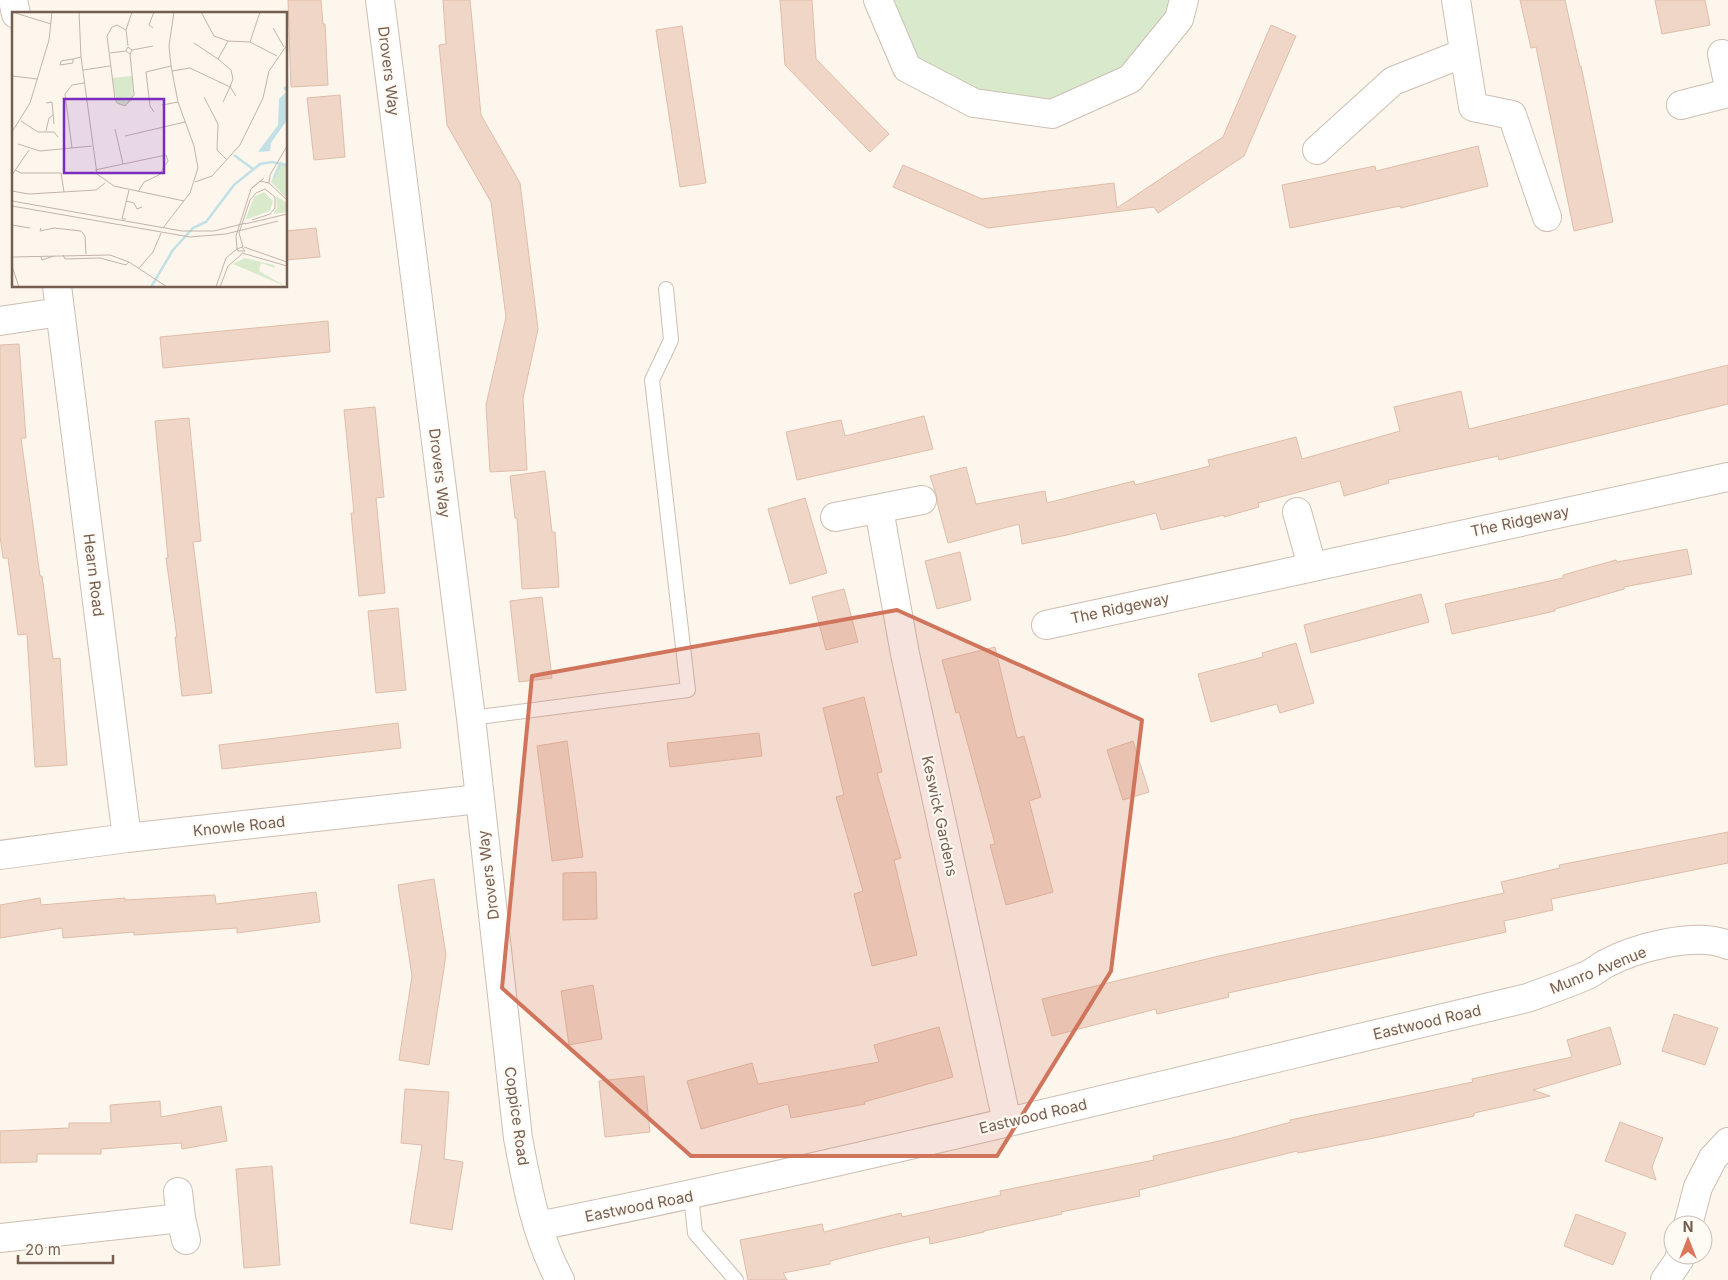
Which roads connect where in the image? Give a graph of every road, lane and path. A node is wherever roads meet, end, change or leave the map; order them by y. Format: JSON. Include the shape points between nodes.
{"nodes":[{"id":1,"x":380,"y":0,"type":"edge"},
{"id":2,"x":878,"y":0,"type":"edge"},
{"id":3,"x":1184,"y":0,"type":"edge"},
{"id":4,"x":1456,"y":0,"type":"edge"},
{"id":5,"x":1464,"y":53,"type":"junction"},
{"id":6,"x":1722,"y":54,"type":"dead end"},
{"id":7,"x":1728,"y":83,"type":"edge"},
{"id":8,"x":1728,"y":93,"type":"edge"},
{"id":9,"x":1681,"y":105,"type":"dead end"},
{"id":10,"x":1317,"y":150,"type":"dead end"},
{"id":11,"x":1547,"y":217,"type":"dead end"},
{"id":12,"x":666,"y":290,"type":"dead end"},
{"id":13,"x":59,"y":299,"type":"edge"},
{"id":14,"x":0,"y":321,"type":"edge"},
{"id":15,"x":1728,"y":477,"type":"edge"},
{"id":16,"x":922,"y":500,"type":"dead end"},
{"id":17,"x":879,"y":509,"type":"junction"},
{"id":18,"x":1297,"y":512,"type":"dead end"},
{"id":19,"x":835,"y":517,"type":"dead end"},
{"id":20,"x":1312,"y":566,"type":"junction"},
{"id":21,"x":1046,"y":624,"type":"dead end"},
{"id":22,"x":471,"y":718,"type":"junction"},
{"id":23,"x":479,"y":799,"type":"junction"},
{"id":24,"x":128,"y":838,"type":"junction"},
{"id":25,"x":0,"y":855,"type":"edge"},
{"id":26,"x":1728,"y":944,"type":"edge"},
{"id":27,"x":497,"y":946,"type":"joint"},
{"id":28,"x":1527,"y":998,"type":"joint"},
{"id":29,"x":1007,"y":1122,"type":"junction"},
{"id":30,"x":1728,"y":1142,"type":"edge"},
{"id":31,"x":691,"y":1195,"type":"junction"},
{"id":32,"x":1691,"y":1215,"type":"edge"},
{"id":33,"x":182,"y":1217,"type":"dead end"},
{"id":34,"x":538,"y":1226,"type":"junction"},
{"id":35,"x":0,"y":1238,"type":"edge"},
{"id":36,"x":1675,"y":1265,"type":"edge"},
{"id":37,"x":560,"y":1280,"type":"edge"},
{"id":38,"x":736,"y":1280,"type":"edge"},
{"id":39,"x":1665,"y":1280,"type":"edge"}],
"edges":[{"from":1,"to":22,"type":"street","name":"Drovers Way"},
{"from":2,"to":3,"type":"street","via":[[907,68],[974,103],[1052,114],[1130,79],[1179,19]]},
{"from":4,"to":5,"type":"street"},
{"from":5,"to":10,"type":"street","via":[[1393,81]]},
{"from":5,"to":11,"type":"street","via":[[1473,107],[1512,114]]},
{"from":6,"to":7,"type":"street"},
{"from":8,"to":9,"type":"street"},
{"from":12,"to":22,"type":"lane","via":[[672,340],[652,380],[688,690]]},
{"from":13,"to":14,"type":"street","name":"Hearn Road"},
{"from":13,"to":24,"type":"street","name":"Hearn Road"},
{"from":15,"to":20,"type":"street","name":"The Ridgeway"},
{"from":16,"to":17,"type":"street"},
{"from":17,"to":19,"type":"street"},
{"from":17,"to":29,"type":"street","name":"Keswick Gardens","via":[[905,654]]},
{"from":18,"to":20,"type":"street"},
{"from":20,"to":21,"type":"street","name":"The Ridgeway"},
{"from":22,"to":23,"type":"street","name":"Drovers Way"},
{"from":23,"to":24,"type":"street","name":"Knowle Road"},
{"from":23,"to":27,"type":"street","name":"Drovers Way"},
{"from":24,"to":25,"type":"street","name":"Knowle Road"},
{"from":26,"to":28,"type":"street","name":"Munro Avenue","via":[[1692,939],[1646,949],[1604,964],[1588,976]]},
{"from":27,"to":34,"type":"street","name":"Coppice Road","via":[[518,1138]]},
{"from":28,"to":29,"type":"street","name":"Eastwood Road"},
{"from":29,"to":31,"type":"street","name":"Eastwood Road"},
{"from":30,"to":32,"type":"street","via":[[1713,1158],[1698,1187]]},
{"from":31,"to":34,"type":"street","name":"Eastwood Road"},
{"from":31,"to":38,"type":"lane","via":[[695,1233]]},
{"from":33,"to":35,"type":"street"},
{"from":34,"to":37,"type":"street","name":"Coppice Road"},
{"from":36,"to":39,"type":"street"}]}
